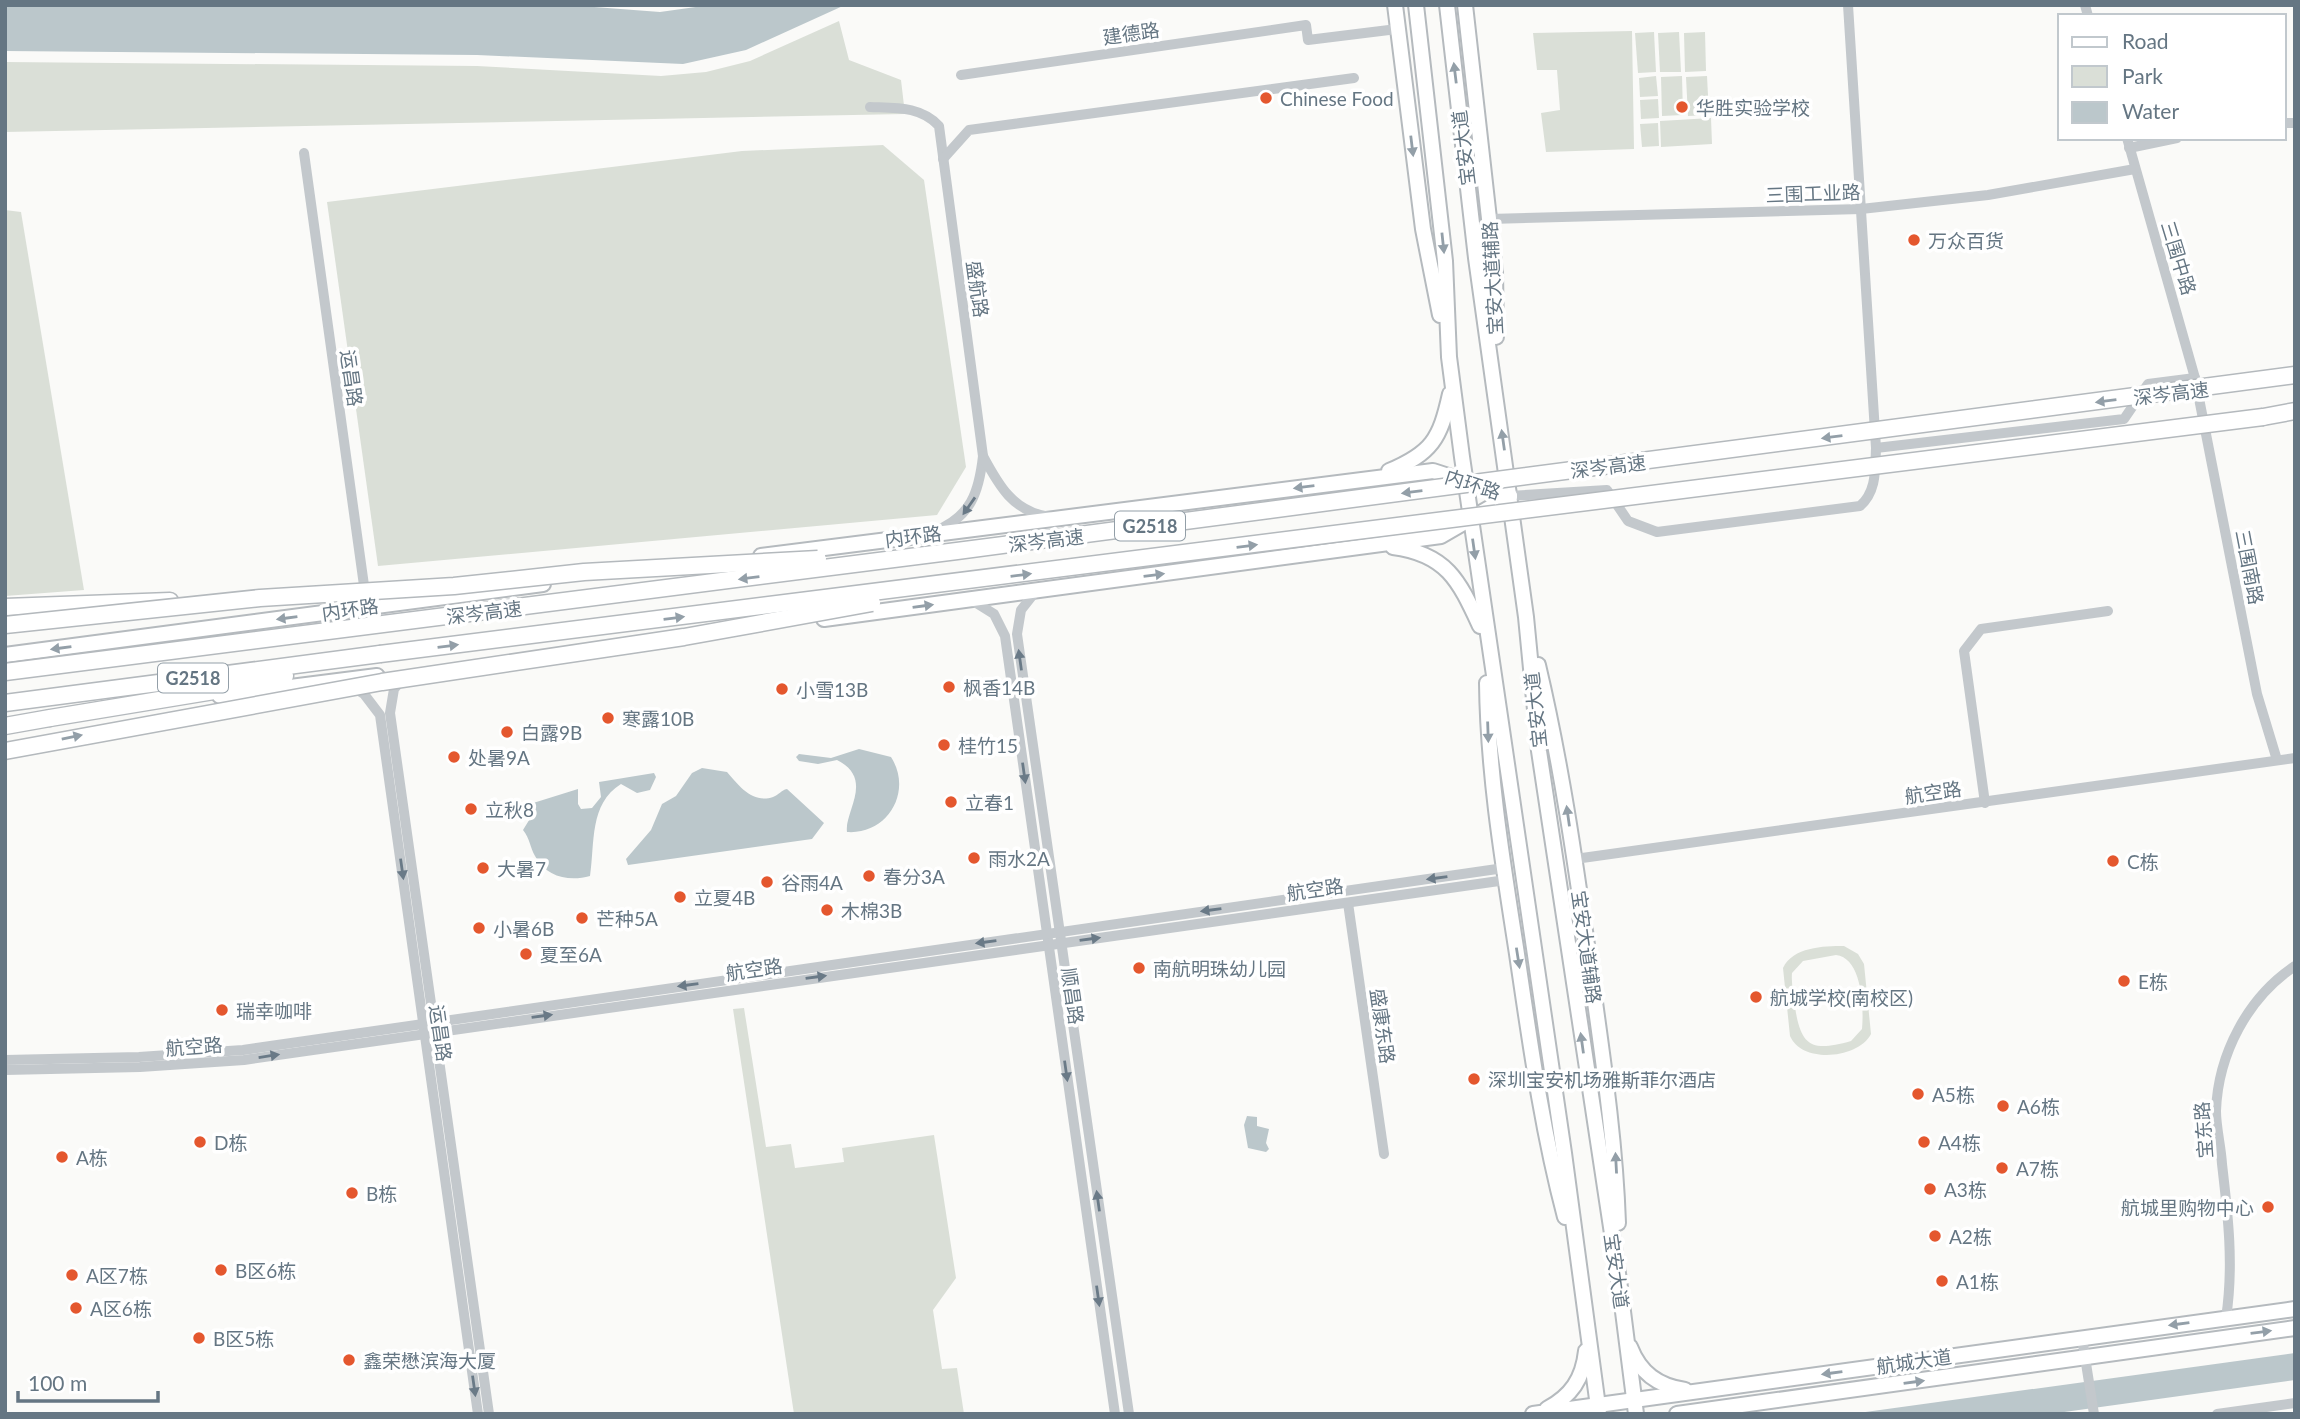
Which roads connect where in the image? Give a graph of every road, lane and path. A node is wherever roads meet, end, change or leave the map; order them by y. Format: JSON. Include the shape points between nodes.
{"nodes":[{"id":1,"x":1395,"y":5,"type":"edge"},
{"id":2,"x":1416,"y":5,"type":"edge"},
{"id":3,"x":1447,"y":5,"type":"edge"},
{"id":4,"x":1465,"y":5,"type":"edge"},
{"id":5,"x":1848,"y":5,"type":"edge"},
{"id":6,"x":1398,"y":29,"type":"junction"},
{"id":7,"x":961,"y":75,"type":"dead end"},
{"id":8,"x":1354,"y":78,"type":"dead end"},
{"id":9,"x":870,"y":107,"type":"dead end"},
{"id":10,"x":2157,"y":140,"type":"edge"},
{"id":11,"x":2128,"y":143,"type":"edge"},
{"id":12,"x":304,"y":153,"type":"dead end"},
{"id":13,"x":943,"y":159,"type":"junction"},
{"id":14,"x":2135,"y":169,"type":"junction"},
{"id":15,"x":1861,"y":209,"type":"junction"},
{"id":16,"x":1489,"y":219,"type":"junction"},
{"id":17,"x":1449,"y":357,"type":"junction"},
{"id":18,"x":2295,"y":375,"type":"edge"},
{"id":19,"x":2195,"y":378,"type":"junction"},
{"id":20,"x":1452,"y":384,"type":"junction"},
{"id":21,"x":1496,"y":384,"type":"junction"},
{"id":22,"x":2295,"y":413,"type":"edge"},
{"id":23,"x":1876,"y":448,"type":"junction"},
{"id":24,"x":983,"y":456,"type":"junction"},
{"id":25,"x":1371,"y":478,"type":"junction"},
{"id":26,"x":1465,"y":481,"type":"junction"},
{"id":27,"x":1510,"y":496,"type":"junction"},
{"id":28,"x":1059,"y":517,"type":"junction"},
{"id":29,"x":1470,"y":520,"type":"junction"},
{"id":30,"x":926,"y":534,"type":"junction"},
{"id":31,"x":1375,"y":545,"type":"junction"},
{"id":32,"x":957,"y":551,"type":"junction"},
{"id":33,"x":982,"y":580,"type":"junction"},
{"id":34,"x":1037,"y":590,"type":"junction"},
{"id":35,"x":260,"y":598,"type":"junction"},
{"id":36,"x":970,"y":599,"type":"junction"},
{"id":37,"x":5,"y":607,"type":"edge"},
{"id":38,"x":367,"y":607,"type":"junction"},
{"id":39,"x":2108,"y":611,"type":"dead end"},
{"id":40,"x":1526,"y":617,"type":"junction"},
{"id":41,"x":5,"y":625,"type":"edge"},
{"id":42,"x":1487,"y":640,"type":"junction"},
{"id":43,"x":380,"y":654,"type":"junction"},
{"id":44,"x":5,"y":655,"type":"edge"},
{"id":45,"x":413,"y":671,"type":"junction"},
{"id":46,"x":5,"y":672,"type":"edge"},
{"id":47,"x":334,"y":681,"type":"junction"},
{"id":48,"x":5,"y":703,"type":"edge"},
{"id":49,"x":5,"y":725,"type":"edge"},
{"id":50,"x":5,"y":751,"type":"edge"},
{"id":51,"x":2295,"y":758,"type":"edge"},
{"id":52,"x":2277,"y":760,"type":"junction"},
{"id":53,"x":1985,"y":803,"type":"junction"},
{"id":54,"x":1575,"y":859,"type":"junction"},
{"id":55,"x":1505,"y":874,"type":"junction"},
{"id":56,"x":1348,"y":902,"type":"junction"},
{"id":57,"x":1060,"y":937,"type":"junction"},
{"id":58,"x":1047,"y":939,"type":"junction"},
{"id":59,"x":2295,"y":966,"type":"edge"},
{"id":60,"x":428,"y":1027,"type":"junction"},
{"id":61,"x":5,"y":1060,"type":"edge"},
{"id":62,"x":5,"y":1070,"type":"edge"},
{"id":63,"x":1384,"y":1154,"type":"dead end"},
{"id":64,"x":1579,"y":1272,"type":"junction"},
{"id":65,"x":1619,"y":1280,"type":"junction"},
{"id":66,"x":2295,"y":1309,"type":"edge"},
{"id":67,"x":2226,"y":1318,"type":"junction"},
{"id":68,"x":2295,"y":1328,"type":"edge"},
{"id":69,"x":1587,"y":1332,"type":"junction"},
{"id":70,"x":1625,"y":1333,"type":"junction"},
{"id":71,"x":2082,"y":1338,"type":"junction"},
{"id":72,"x":2085,"y":1358,"type":"junction"},
{"id":73,"x":1697,"y":1392,"type":"junction"},
{"id":74,"x":2295,"y":1403,"type":"edge"},
{"id":75,"x":1635,"y":1407,"type":"edge"},
{"id":76,"x":1599,"y":1409,"type":"edge"},
{"id":77,"x":1695,"y":1412,"type":"edge"},
{"id":78,"x":1539,"y":1413,"type":"edge"},
{"id":79,"x":478,"y":1414,"type":"edge"},
{"id":80,"x":489,"y":1414,"type":"edge"},
{"id":81,"x":1115,"y":1414,"type":"edge"},
{"id":82,"x":1129,"y":1414,"type":"edge"},
{"id":83,"x":1533,"y":1414,"type":"edge"},
{"id":84,"x":1677,"y":1414,"type":"edge"},
{"id":85,"x":2094,"y":1414,"type":"edge"},
{"id":86,"x":2217,"y":1414,"type":"edge"}],
"edges":[{"from":1,"to":6,"type":"main road"},
{"from":2,"to":17,"type":"main road","name":"宝安大道","one_way":true,"via":[[1445,261]]},
{"from":21,"to":3,"type":"main road","name":"宝安大道","one_way":true,"via":[[1476,258]]},
{"from":4,"to":16,"type":"main road","name":"宝安大道辅路"},
{"from":5,"to":15,"type":"street"},
{"from":6,"to":7,"type":"street","name":"建德路","via":[[1308,40],[1306,25]]},
{"from":6,"to":17,"type":"main road","one_way":true,"via":[[1423,229]]},
{"from":8,"to":13,"type":"street","via":[[969,130]]},
{"from":9,"to":13,"type":"street","name":"盛航路","via":[[917,110],[930,116],[939,126]]},
{"from":10,"to":11,"type":"street"},
{"from":11,"to":14,"type":"street","name":"三围中路"},
{"from":12,"to":38,"type":"street","name":"运昌路"},
{"from":13,"to":24,"type":"street","name":"盛航路"},
{"from":14,"to":15,"type":"street","name":"三围工业路","via":[[1988,195]]},
{"from":14,"to":19,"type":"street","name":"三围中路"},
{"from":15,"to":16,"type":"street","name":"三围工业路"},
{"from":15,"to":23,"type":"street"},
{"from":16,"to":21,"type":"main road","name":"宝安大道辅路","via":[[1495,272]]},
{"from":17,"to":20,"type":"main road","name":"宝安大道"},
{"from":18,"to":32,"type":"highway","name":"深岑高速","number":"G2518","one_way":true,"bridge":true},
{"from":19,"to":23,"type":"street","via":[[2148,383],[2124,419]]},
{"from":19,"to":52,"type":"street","name":"三围南路","via":[[2257,694]]},
{"from":20,"to":25,"type":"main road","via":[[1440,430],[1427,451]]},
{"from":20,"to":26,"type":"main road","name":"宝安大道"},
{"from":27,"to":21,"type":"main road","name":"宝安大道","one_way":true},
{"from":33,"to":22,"type":"highway","name":"深岑高速","number":"G2518","one_way":true,"bridge":true},
{"from":23,"to":27,"type":"street","via":[[1875,481],[1870,498],[1860,506],[1657,532],[1628,521],[1607,489]]},
{"from":24,"to":28,"type":"street","via":[[1011,500],[1038,515]]},
{"from":24,"to":30,"type":"street","one_way":true,"via":[[980,482],[967,510],[956,521]]},
{"from":25,"to":26,"type":"main road","name":"内环路","via":[[1433,471]]},
{"from":25,"to":28,"type":"main road","name":"内环路","one_way":true},
{"from":26,"to":27,"type":"main road","name":"内环路"},
{"from":26,"to":29,"type":"main road","name":"宝安大道"},
{"from":27,"to":29,"type":"main road","name":"内环路"},
{"from":27,"to":40,"type":"main road","name":"宝安大道"},
{"from":28,"to":30,"type":"main road","name":"内环路"},
{"from":29,"to":31,"type":"main road","name":"内环路","via":[[1447,534]]},
{"from":29,"to":42,"type":"main road","name":"宝安大道","one_way":true},
{"from":30,"to":38,"type":"main road","name":"内环路"},
{"from":34,"to":31,"type":"main road","name":"内环路","one_way":true},
{"from":31,"to":42,"type":"main road","via":[[1410,549],[1447,568],[1463,588]]},
{"from":32,"to":35,"type":"highway","bridge":true,"via":[[583,572],[454,586]]},
{"from":32,"to":46,"type":"highway","name":"深岑高速","number":"G2518","one_way":true,"bridge":true},
{"from":43,"to":33,"type":"highway","name":"深岑高速","number":"G2518","one_way":true,"bridge":true},
{"from":50,"to":33,"type":"highway","one_way":true,"bridge":true,"via":[[368,684],[787,620]]},
{"from":34,"to":36,"type":"main road","name":"内环路"},
{"from":57,"to":34,"type":"street","name":"顺昌路","one_way":true,"via":[[1017,634],[1021,610]]},
{"from":35,"to":37,"type":"highway","bridge":true},
{"from":35,"to":41,"type":"highway","bridge":true},
{"from":45,"to":36,"type":"main road","name":"内环路","one_way":true},
{"from":36,"to":58,"type":"street","name":"顺昌路","one_way":true,"via":[[993,614],[1004,636]]},
{"from":38,"to":44,"type":"main road","name":"内环路","one_way":true},
{"from":39,"to":53,"type":"street","via":[[1981,629],[1964,652]]},
{"from":54,"to":40,"type":"main road","name":"宝安大道辅路","one_way":true,"via":[[1557,746]]},
{"from":65,"to":40,"type":"main road","name":"宝安大道","one_way":true,"via":[[1539,751]]},
{"from":42,"to":55,"type":"main road","one_way":true,"via":[[1489,756]]},
{"from":42,"to":64,"type":"main road","name":"宝安大道","via":[[1515,808]]},
{"from":43,"to":48,"type":"highway","name":"深岑高速","number":"G2518"},
{"from":43,"to":49,"type":"highway","bridge":true,"via":[[220,690]]},
{"from":45,"to":47,"type":"main road","name":"内环路"},
{"from":45,"to":60,"type":"street","name":"运昌路","via":[[394,690],[390,713]]},
{"from":47,"to":49,"type":"main road","name":"内环路"},
{"from":47,"to":60,"type":"street","name":"运昌路","one_way":true,"via":[[364,694],[380,715]]},
{"from":51,"to":52,"type":"street","name":"航空路"},
{"from":52,"to":53,"type":"street","name":"航空路"},
{"from":53,"to":54,"type":"street","name":"航空路"},
{"from":65,"to":54,"type":"main road","name":"宝安大道辅路","one_way":true,"via":[[1614,1138]]},
{"from":55,"to":56,"type":"street","name":"航空路"},
{"from":55,"to":57,"type":"street","name":"航空路","one_way":true},
{"from":55,"to":64,"type":"main road","one_way":true,"via":[[1544,1132]]},
{"from":57,"to":56,"type":"street","name":"航空路","one_way":true},
{"from":56,"to":63,"type":"street","name":"盛康东路"},
{"from":57,"to":58,"type":"street","name":"航空路"},
{"from":82,"to":57,"type":"street","name":"顺昌路","one_way":true},
{"from":58,"to":60,"type":"street","name":"航空路"},
{"from":58,"to":81,"type":"street","name":"顺昌路","one_way":true},
{"from":59,"to":67,"type":"street","name":"宝东路","via":[[2270,986],[2241,1023],[2218,1090],[2216,1114],[2230,1237]]},
{"from":60,"to":61,"type":"street","name":"航空路","via":[[243,1049]]},
{"from":62,"to":60,"type":"street","name":"航空路","one_way":true,"via":[[244,1060]]},
{"from":60,"to":79,"type":"street","name":"运昌路","one_way":true},
{"from":60,"to":80,"type":"street","name":"运昌路"},
{"from":64,"to":69,"type":"main road","name":"宝安大道"},
{"from":65,"to":70,"type":"main road","name":"宝安大道"},
{"from":66,"to":67,"type":"main road","name":"航城大道"},
{"from":67,"to":71,"type":"main road","name":"航城大道","one_way":true},
{"from":72,"to":68,"type":"main road","name":"航城大道","one_way":true},
{"from":69,"to":76,"type":"main road","name":"宝安大道"},
{"from":69,"to":78,"type":"main road","via":[[1584,1365],[1576,1386]]},
{"from":70,"to":73,"type":"main road","via":[[1651,1378],[1665,1386]]},
{"from":70,"to":75,"type":"main road","name":"宝安大道"},
{"from":71,"to":72,"type":"street"},
{"from":71,"to":73,"type":"main road","name":"航城大道","one_way":true},
{"from":77,"to":72,"type":"main road","name":"航城大道","one_way":true},
{"from":72,"to":85,"type":"street"},
{"from":73,"to":75,"type":"main road","name":"航城大道"},
{"from":74,"to":86,"type":"street"},
{"from":75,"to":76,"type":"main road","name":"航城大道"},
{"from":76,"to":78,"type":"main road","name":"航城大道"},
{"from":77,"to":84,"type":"main road","name":"航城大道"},
{"from":78,"to":83,"type":"main road","name":"航城大道"}]}
